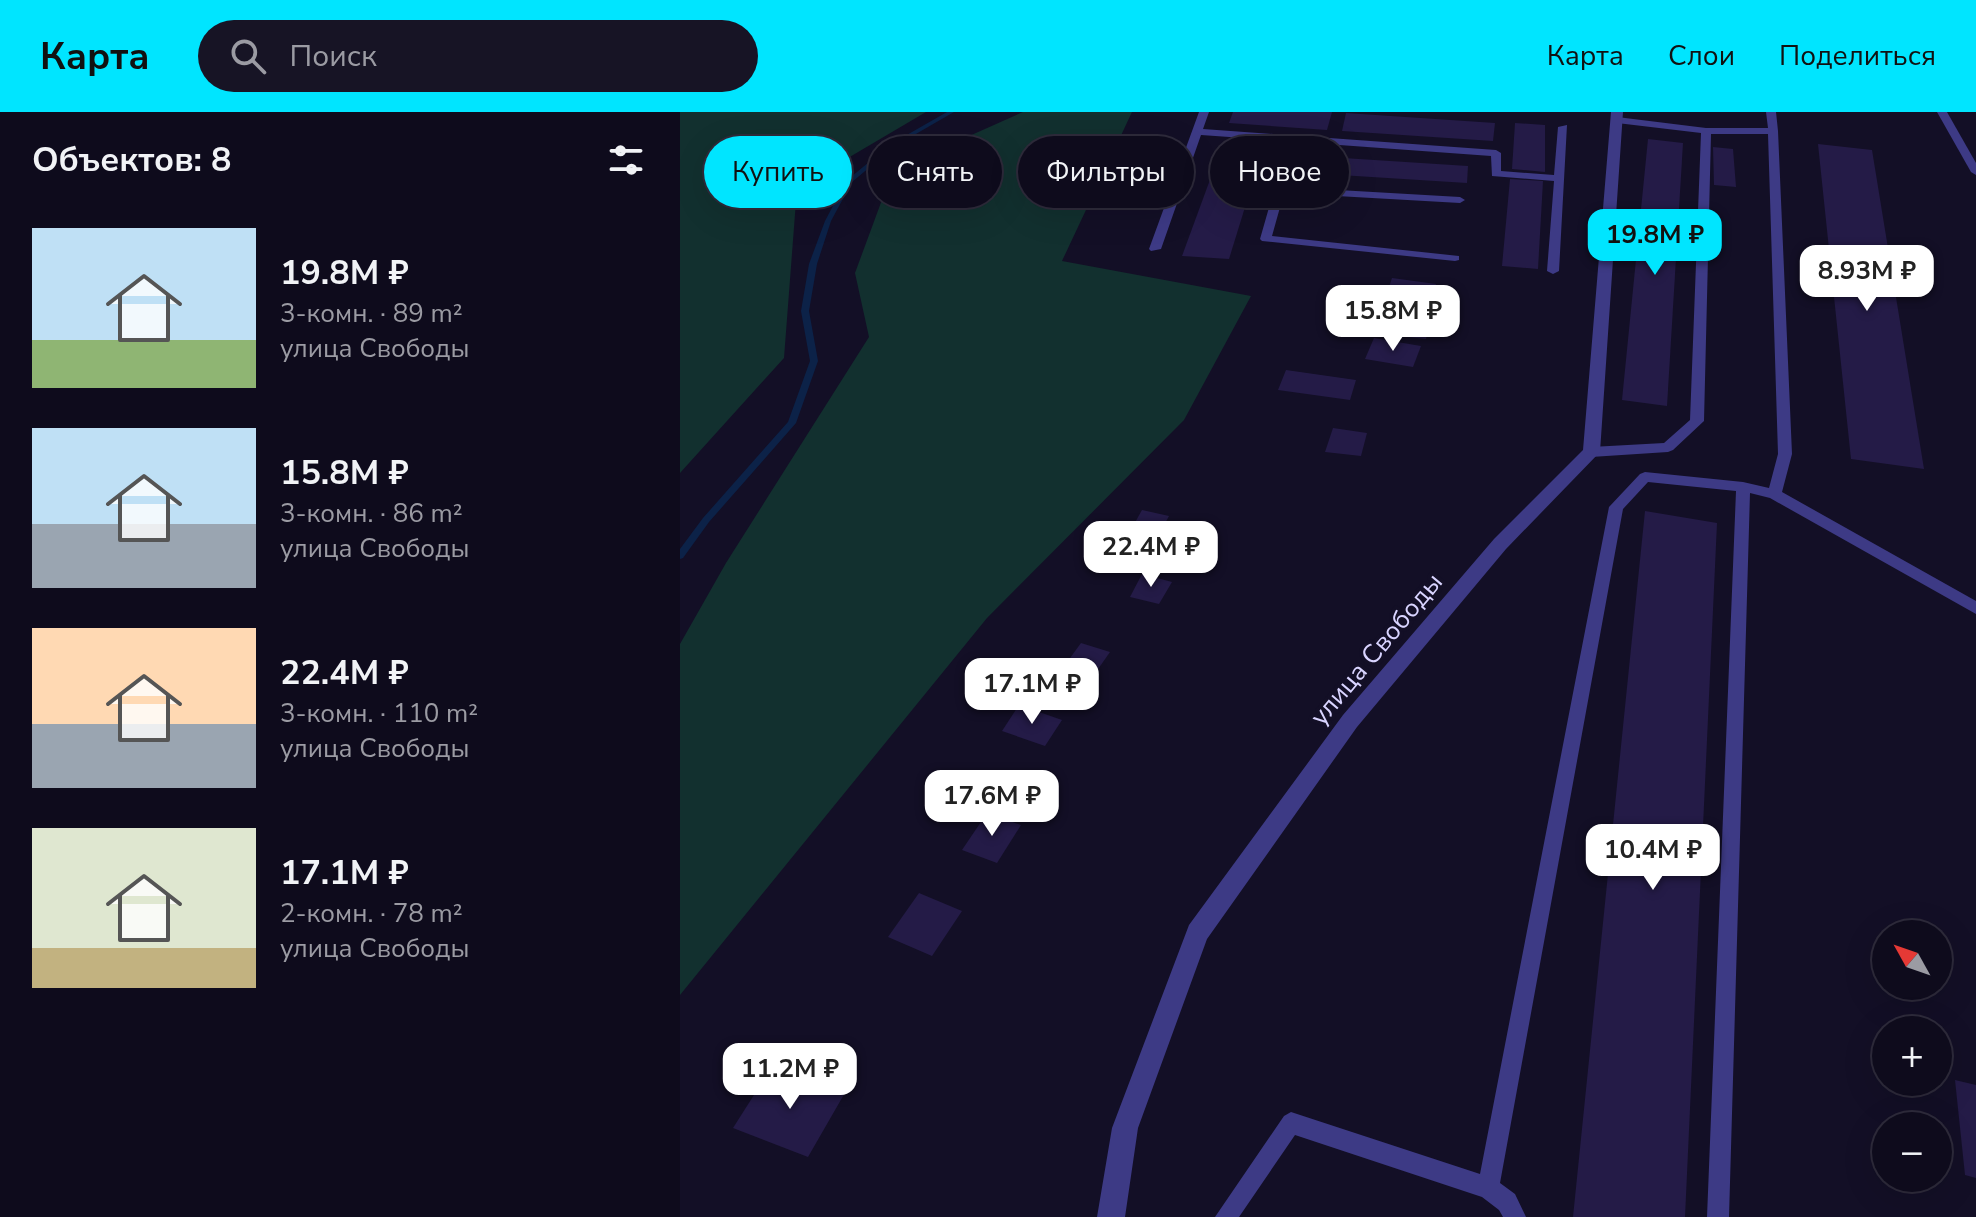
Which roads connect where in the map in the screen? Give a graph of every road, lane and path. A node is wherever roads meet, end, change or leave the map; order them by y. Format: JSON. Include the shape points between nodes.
{"nodes":[{"id":1,"x":1204,"y":112,"type":"edge"},
{"id":2,"x":1771,"y":112,"type":"edge"},
{"id":3,"x":1942,"y":112,"type":"edge"},
{"id":4,"x":1617,"y":116,"type":"edge"},
{"id":5,"x":1563,"y":127,"type":"dead end"},
{"id":6,"x":1706,"y":131,"type":"junction"},
{"id":7,"x":1773,"y":131,"type":"junction"},
{"id":8,"x":1197,"y":132,"type":"junction"},
{"id":9,"x":1262,"y":136,"type":"edge"},
{"id":10,"x":1349,"y":142,"type":"edge"},
{"id":11,"x":1976,"y":172,"type":"edge"},
{"id":12,"x":1559,"y":178,"type":"junction"},
{"id":13,"x":1349,"y":194,"type":"edge"},
{"id":14,"x":1460,"y":200,"type":"dead end"},
{"id":15,"x":1275,"y":208,"type":"edge"},
{"id":16,"x":1155,"y":249,"type":"dead end"},
{"id":17,"x":1455,"y":258,"type":"dead end"},
{"id":18,"x":1553,"y":271,"type":"dead end"},
{"id":19,"x":1591,"y":452,"type":"junction"},
{"id":20,"x":1743,"y":487,"type":"junction"},
{"id":21,"x":1774,"y":494,"type":"junction"},
{"id":22,"x":1976,"y":608,"type":"edge"},
{"id":23,"x":1488,"y":1188,"type":"junction"},
{"id":24,"x":1111,"y":1217,"type":"edge"},
{"id":25,"x":1226,"y":1217,"type":"edge"},
{"id":26,"x":1515,"y":1217,"type":"edge"},
{"id":27,"x":1718,"y":1217,"type":"edge"}],
"edges":[{"from":1,"to":8,"type":"lane"},
{"from":2,"to":7,"type":"lane"},
{"from":3,"to":11,"type":"lane"},
{"from":4,"to":6,"type":"lane"},
{"from":4,"to":19,"type":"street"},
{"from":5,"to":12,"type":"lane"},
{"from":6,"to":7,"type":"lane"},
{"from":6,"to":19,"type":"lane","via":[[1697,421],[1668,447]]},
{"from":7,"to":21,"type":"lane","via":[[1785,454]]},
{"from":8,"to":9,"type":"lane"},
{"from":8,"to":16,"type":"lane"},
{"from":10,"to":12,"type":"lane","via":[[1496,153],[1496,174]]},
{"from":12,"to":18,"type":"lane"},
{"from":13,"to":14,"type":"lane"},
{"from":15,"to":17,"type":"lane","via":[[1266,239]]},
{"from":19,"to":24,"type":"street","name":"улица Свободы","via":[[1500,544],[1350,721],[1197,933],[1125,1128]]},
{"from":20,"to":21,"type":"lane"},
{"from":20,"to":23,"type":"lane","via":[[1645,477],[1616,507]]},
{"from":20,"to":27,"type":"lane"},
{"from":21,"to":22,"type":"lane"},
{"from":23,"to":25,"type":"lane","via":[[1291,1123]]},
{"from":23,"to":26,"type":"lane","via":[[1507,1202]]}]}
